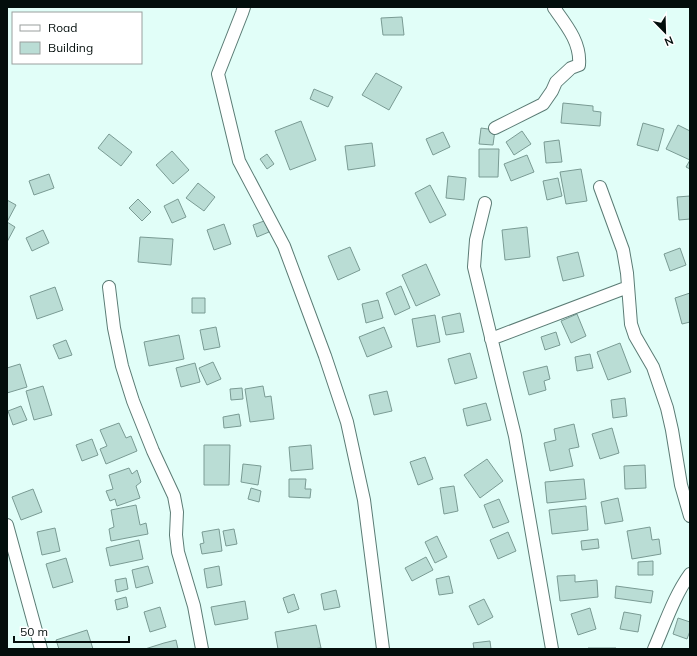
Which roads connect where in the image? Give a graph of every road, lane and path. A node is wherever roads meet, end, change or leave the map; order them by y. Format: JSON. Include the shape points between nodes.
{"nodes":[{"id":1,"x":244,"y":7,"type":"edge"},
{"id":2,"x":555,"y":7,"type":"edge"},
{"id":3,"x":495,"y":128,"type":"dead end"},
{"id":4,"x":600,"y":187,"type":"dead end"},
{"id":5,"x":485,"y":203,"type":"dead end"},
{"id":6,"x":109,"y":287,"type":"dead end"},
{"id":7,"x":628,"y":287,"type":"junction"},
{"id":8,"x":491,"y":339,"type":"junction"},
{"id":9,"x":690,"y":516,"type":"edge"},
{"id":10,"x":7,"y":525,"type":"edge"},
{"id":11,"x":690,"y":574,"type":"edge"},
{"id":12,"x":41,"y":649,"type":"edge"},
{"id":13,"x":202,"y":649,"type":"edge"},
{"id":14,"x":384,"y":649,"type":"edge"},
{"id":15,"x":552,"y":649,"type":"edge"},
{"id":16,"x":654,"y":649,"type":"edge"}],
"edges":[{"from":1,"to":14,"type":"street","via":[[218,74],[239,162],[284,246],[347,422],[364,500]]},
{"from":2,"to":3,"type":"street","via":[[575,39],[579,65],[571,68],[556,82],[543,104]]},
{"from":4,"to":7,"type":"street","via":[[622,250]]},
{"from":5,"to":8,"type":"street","via":[[476,240],[474,267]]},
{"from":6,"to":13,"type":"street","via":[[122,366],[153,451],[174,496],[178,552],[194,606]]},
{"from":7,"to":8,"type":"street"},
{"from":7,"to":9,"type":"street","via":[[631,324],[653,367],[667,408],[681,485]]},
{"from":8,"to":15,"type":"street","via":[[515,436]]},
{"from":10,"to":12,"type":"street"},
{"from":11,"to":16,"type":"street","via":[[683,583]]}]}
